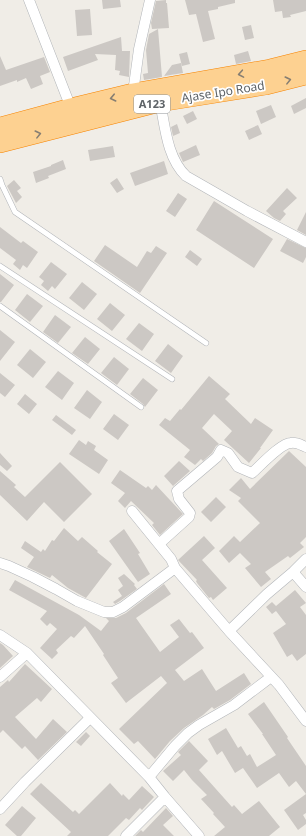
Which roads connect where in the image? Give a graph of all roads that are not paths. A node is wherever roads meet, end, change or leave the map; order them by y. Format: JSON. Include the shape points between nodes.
{"nodes":[{"id":1,"x":29,"y":0,"type":"edge"},
{"id":2,"x":150,"y":0,"type":"edge"},
{"id":3,"x":306,"y":60,"type":"edge"},
{"id":4,"x":306,"y":75,"type":"edge"},
{"id":5,"x":134,"y":101,"type":"junction"},
{"id":6,"x":160,"y":102,"type":"junction"},
{"id":7,"x":71,"y":108,"type":"junction"},
{"id":8,"x":0,"y":127,"type":"edge"},
{"id":9,"x":0,"y":143,"type":"edge"},
{"id":10,"x":0,"y":179,"type":"edge"},
{"id":11,"x":306,"y":242,"type":"edge"},
{"id":12,"x":0,"y":266,"type":"edge"},
{"id":13,"x":0,"y":306,"type":"edge"},
{"id":14,"x":206,"y":343,"type":"dead end"},
{"id":15,"x":172,"y":379,"type":"dead end"},
{"id":16,"x":141,"y":407,"type":"dead end"},
{"id":17,"x":306,"y":447,"type":"edge"},
{"id":18,"x":132,"y":511,"type":"dead end"},
{"id":19,"x":159,"y":544,"type":"junction"},
{"id":20,"x":306,"y":559,"type":"edge"},
{"id":21,"x":0,"y":564,"type":"edge"},
{"id":22,"x":176,"y":568,"type":"junction"},
{"id":23,"x":293,"y":572,"type":"junction"},
{"id":24,"x":306,"y":587,"type":"edge"},
{"id":25,"x":229,"y":631,"type":"junction"},
{"id":26,"x":0,"y":634,"type":"edge"},
{"id":27,"x":27,"y":653,"type":"junction"},
{"id":28,"x":0,"y":677,"type":"edge"},
{"id":29,"x":271,"y":677,"type":"junction"},
{"id":30,"x":90,"y":718,"type":"junction"},
{"id":31,"x":306,"y":721,"type":"edge"},
{"id":32,"x":149,"y":777,"type":"junction"},
{"id":33,"x":165,"y":797,"type":"junction"},
{"id":34,"x":0,"y":809,"type":"edge"},
{"id":35,"x":126,"y":836,"type":"edge"},
{"id":36,"x":199,"y":836,"type":"edge"}],
"edges":[{"from":1,"to":7,"type":"street"},
{"from":2,"to":5,"type":"street","via":[[139,49]]},
{"from":3,"to":5,"type":"highway","name":"Ajase Ipo Road","number":"A123","one_way":true},
{"from":6,"to":4,"type":"highway","name":"Ajase Ipo Road","number":"A123","one_way":true,"via":[[266,85]]},
{"from":5,"to":6,"type":"highway","name":"Ajase Ipo Road","number":"A123"},
{"from":5,"to":7,"type":"highway","name":"Ajase Ipo Road","number":"A123","one_way":true},
{"from":9,"to":5,"type":"highway","name":"Ajase Ipo Road","number":"A123","one_way":true},
{"from":6,"to":11,"type":"street","via":[[170,149],[180,170],[186,176]]},
{"from":7,"to":8,"type":"highway","name":"Ajase Ipo Road","number":"A123"},
{"from":10,"to":14,"type":"lane","via":[[15,212]]},
{"from":12,"to":15,"type":"lane"},
{"from":13,"to":16,"type":"lane"},
{"from":17,"to":19,"type":"street","via":[[290,442],[283,445],[252,473],[238,467],[228,453],[221,450],[217,457],[177,491],[179,499],[190,513],[189,517]]},
{"from":18,"to":19,"type":"street"},
{"from":19,"to":22,"type":"street"},
{"from":20,"to":23,"type":"street"},
{"from":21,"to":22,"type":"street","via":[[33,577],[77,601],[104,612],[113,612],[123,607]]},
{"from":22,"to":25,"type":"street"},
{"from":23,"to":24,"type":"street"},
{"from":23,"to":25,"type":"street"},
{"from":25,"to":29,"type":"street"},
{"from":26,"to":27,"type":"street"},
{"from":27,"to":28,"type":"street"},
{"from":27,"to":30,"type":"street"},
{"from":29,"to":31,"type":"street"},
{"from":29,"to":32,"type":"street","via":[[234,705],[188,732]]},
{"from":30,"to":32,"type":"street"},
{"from":30,"to":34,"type":"street"},
{"from":32,"to":33,"type":"street"},
{"from":33,"to":35,"type":"street"},
{"from":33,"to":36,"type":"street"}]}
